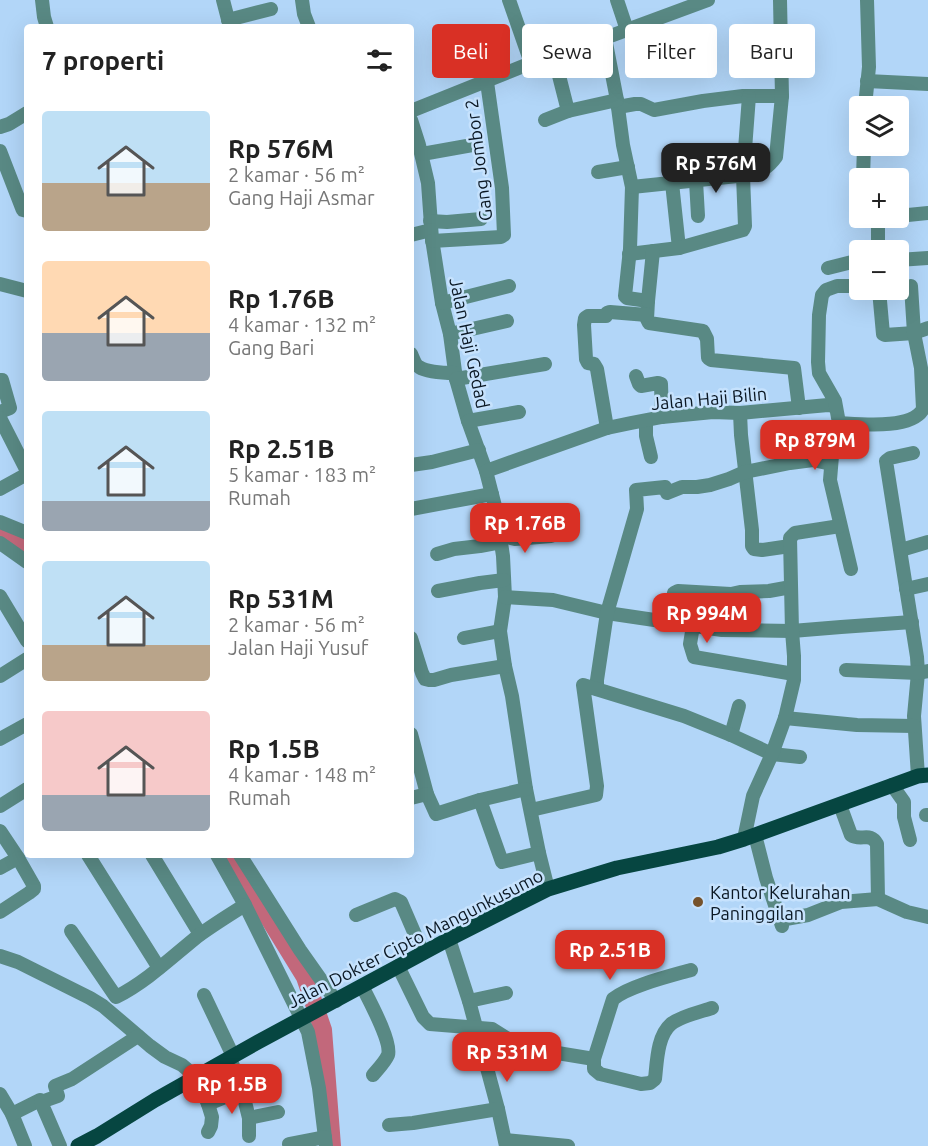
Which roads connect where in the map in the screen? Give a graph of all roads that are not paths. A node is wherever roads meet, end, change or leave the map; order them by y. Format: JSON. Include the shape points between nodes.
{"nodes":[{"id":1,"x":42,"y":0,"type":"edge"},
{"id":2,"x":223,"y":0,"type":"edge"},
{"id":3,"x":302,"y":0,"type":"edge"},
{"id":4,"x":509,"y":0,"type":"edge"},
{"id":5,"x":617,"y":0,"type":"edge"},
{"id":6,"x":708,"y":0,"type":"edge"},
{"id":7,"x":780,"y":0,"type":"edge"},
{"id":8,"x":867,"y":0,"type":"edge"},
{"id":9,"x":693,"y":3,"type":"edge"},
{"id":10,"x":271,"y":9,"type":"dead end"},
{"id":11,"x":229,"y":23,"type":"edge"},
{"id":12,"x":46,"y":24,"type":"edge"},
{"id":13,"x":308,"y":24,"type":"edge"},
{"id":14,"x":625,"y":24,"type":"edge"},
{"id":15,"x":642,"y":24,"type":"edge"},
{"id":16,"x":522,"y":37,"type":"edge"},
{"id":17,"x":522,"y":67,"type":"edge"},
{"id":18,"x":560,"y":78,"type":"edge"},
{"id":19,"x":612,"y":78,"type":"edge"},
{"id":20,"x":867,"y":81,"type":"junction"},
{"id":21,"x":487,"y":82,"type":"junction"},
{"id":22,"x":928,"y":84,"type":"edge"},
{"id":23,"x":749,"y":96,"type":"junction"},
{"id":24,"x":782,"y":96,"type":"junction"},
{"id":25,"x":866,"y":96,"type":"edge"},
{"id":26,"x":617,"y":103,"type":"junction"},
{"id":27,"x":414,"y":110,"type":"edge"},
{"id":28,"x":568,"y":111,"type":"junction"},
{"id":29,"x":24,"y":116,"type":"edge"},
{"id":30,"x":545,"y":120,"type":"dead end"},
{"id":31,"x":0,"y":127,"type":"edge"},
{"id":32,"x":478,"y":144,"type":"dead end"},
{"id":33,"x":417,"y":149,"type":"edge"},
{"id":34,"x":0,"y":151,"type":"edge"},
{"id":35,"x":628,"y":167,"type":"junction"},
{"id":36,"x":598,"y":172,"type":"dead end"},
{"id":37,"x":743,"y":176,"type":"junction"},
{"id":38,"x":696,"y":181,"type":"junction"},
{"id":39,"x":5,"y":182,"type":"edge"},
{"id":40,"x":672,"y":183,"type":"junction"},
{"id":41,"x":632,"y":187,"type":"junction"},
{"id":42,"x":24,"y":210,"type":"edge"},
{"id":43,"x":928,"y":213,"type":"edge"},
{"id":44,"x":909,"y":215,"type":"edge"},
{"id":45,"x":698,"y":216,"type":"dead end"},
{"id":46,"x":481,"y":219,"type":"dead end"},
{"id":47,"x":431,"y":231,"type":"junction"},
{"id":48,"x":414,"y":234,"type":"edge"},
{"id":49,"x":679,"y":248,"type":"junction"},
{"id":50,"x":654,"y":251,"type":"junction"},
{"id":51,"x":629,"y":254,"type":"junction"},
{"id":52,"x":928,"y":258,"type":"edge"},
{"id":53,"x":909,"y":259,"type":"edge"},
{"id":54,"x":849,"y":263,"type":"edge"},
{"id":55,"x":828,"y":268,"type":"dead end"},
{"id":56,"x":0,"y":284,"type":"edge"},
{"id":57,"x":509,"y":286,"type":"dead end"},
{"id":58,"x":849,"y":286,"type":"edge"},
{"id":59,"x":911,"y":286,"type":"dead end"},
{"id":60,"x":24,"y":290,"type":"edge"},
{"id":61,"x":880,"y":300,"type":"edge"},
{"id":62,"x":442,"y":303,"type":"junction"},
{"id":63,"x":648,"y":308,"type":"junction"},
{"id":64,"x":507,"y":321,"type":"dead end"},
{"id":65,"x":928,"y":328,"type":"edge"},
{"id":66,"x":914,"y":333,"type":"junction"},
{"id":67,"x":450,"y":334,"type":"junction"},
{"id":68,"x":414,"y":361,"type":"edge"},
{"id":69,"x":545,"y":364,"type":"dead end"},
{"id":70,"x":924,"y":367,"type":"edge"},
{"id":71,"x":456,"y":376,"type":"junction"},
{"id":72,"x":636,"y":376,"type":"dead end"},
{"id":73,"x":0,"y":381,"type":"edge"},
{"id":74,"x":835,"y":406,"type":"junction"},
{"id":75,"x":798,"y":408,"type":"junction"},
{"id":76,"x":0,"y":412,"type":"edge"},
{"id":77,"x":519,"y":412,"type":"dead end"},
{"id":78,"x":740,"y":413,"type":"junction"},
{"id":79,"x":662,"y":417,"type":"junction"},
{"id":80,"x":0,"y":418,"type":"edge"},
{"id":81,"x":468,"y":421,"type":"junction"},
{"id":82,"x":646,"y":421,"type":"junction"},
{"id":83,"x":839,"y":423,"type":"junction"},
{"id":84,"x":607,"y":428,"type":"junction"},
{"id":85,"x":479,"y":450,"type":"junction"},
{"id":86,"x":913,"y":453,"type":"dead end"},
{"id":87,"x":651,"y":457,"type":"dead end"},
{"id":88,"x":414,"y":462,"type":"edge"},
{"id":89,"x":831,"y":464,"type":"junction"},
{"id":90,"x":24,"y":467,"type":"edge"},
{"id":91,"x":486,"y":471,"type":"junction"},
{"id":92,"x":745,"y":472,"type":"junction"},
{"id":93,"x":24,"y":475,"type":"edge"},
{"id":94,"x":0,"y":489,"type":"edge"},
{"id":95,"x":492,"y":494,"type":"junction"},
{"id":96,"x":414,"y":508,"type":"edge"},
{"id":97,"x":0,"y":522,"type":"edge"},
{"id":98,"x":840,"y":526,"type":"junction"},
{"id":99,"x":24,"y":532,"type":"edge"},
{"id":100,"x":552,"y":536,"type":"dead end"},
{"id":101,"x":501,"y":539,"type":"junction"},
{"id":102,"x":928,"y":542,"type":"edge"},
{"id":103,"x":0,"y":543,"type":"edge"},
{"id":104,"x":790,"y":546,"type":"junction"},
{"id":105,"x":901,"y":550,"type":"junction"},
{"id":106,"x":14,"y":554,"type":"junction"},
{"id":107,"x":437,"y":554,"type":"dead end"},
{"id":108,"x":24,"y":560,"type":"edge"},
{"id":109,"x":0,"y":561,"type":"edge"},
{"id":110,"x":850,"y":569,"type":"dead end"},
{"id":111,"x":504,"y":580,"type":"junction"},
{"id":112,"x":928,"y":584,"type":"edge"},
{"id":113,"x":791,"y":587,"type":"junction"},
{"id":114,"x":906,"y":589,"type":"junction"},
{"id":115,"x":438,"y":591,"type":"dead end"},
{"id":116,"x":0,"y":596,"type":"edge"},
{"id":117,"x":505,"y":597,"type":"junction"},
{"id":118,"x":607,"y":613,"type":"junction"},
{"id":119,"x":5,"y":616,"type":"edge"},
{"id":120,"x":669,"y":623,"type":"junction"},
{"id":121,"x":693,"y":626,"type":"junction"},
{"id":122,"x":913,"y":628,"type":"junction"},
{"id":123,"x":928,"y":630,"type":"edge"},
{"id":124,"x":500,"y":631,"type":"junction"},
{"id":125,"x":792,"y":631,"type":"junction"},
{"id":126,"x":24,"y":638,"type":"edge"},
{"id":127,"x":464,"y":638,"type":"dead end"},
{"id":128,"x":414,"y":648,"type":"edge"},
{"id":129,"x":24,"y":661,"type":"edge"},
{"id":130,"x":505,"y":666,"type":"junction"},
{"id":131,"x":846,"y":670,"type":"dead end"},
{"id":132,"x":923,"y":672,"type":"edge"},
{"id":133,"x":794,"y":674,"type":"junction"},
{"id":134,"x":0,"y":676,"type":"edge"},
{"id":135,"x":597,"y":689,"type":"junction"},
{"id":136,"x":739,"y":706,"type":"dead end"},
{"id":137,"x":785,"y":718,"type":"junction"},
{"id":138,"x":24,"y":726,"type":"edge"},
{"id":139,"x":914,"y":726,"type":"junction"},
{"id":140,"x":731,"y":735,"type":"junction"},
{"id":141,"x":0,"y":739,"type":"edge"},
{"id":142,"x":414,"y":745,"type":"edge"},
{"id":143,"x":772,"y":754,"type":"junction"},
{"id":144,"x":800,"y":757,"type":"dead end"},
{"id":145,"x":923,"y":775,"type":"edge"},
{"id":146,"x":892,"y":785,"type":"junction"},
{"id":147,"x":526,"y":789,"type":"junction"},
{"id":148,"x":24,"y":791,"type":"edge"},
{"id":149,"x":427,"y":794,"type":"junction"},
{"id":150,"x":414,"y":797,"type":"edge"},
{"id":151,"x":480,"y":800,"type":"junction"},
{"id":152,"x":840,"y":804,"type":"junction"},
{"id":153,"x":0,"y":806,"type":"edge"},
{"id":154,"x":531,"y":810,"type":"junction"},
{"id":155,"x":0,"y":831,"type":"edge"},
{"id":156,"x":750,"y":837,"type":"junction"},
{"id":157,"x":910,"y":840,"type":"dead end"},
{"id":158,"x":539,"y":853,"type":"junction"},
{"id":159,"x":23,"y":855,"type":"edge"},
{"id":160,"x":24,"y":858,"type":"edge"},
{"id":161,"x":90,"y":858,"type":"edge"},
{"id":162,"x":154,"y":858,"type":"edge"},
{"id":163,"x":219,"y":858,"type":"edge"},
{"id":164,"x":242,"y":858,"type":"edge"},
{"id":165,"x":0,"y":868,"type":"edge"},
{"id":166,"x":548,"y":889,"type":"junction"},
{"id":167,"x":878,"y":899,"type":"junction"},
{"id":168,"x":245,"y":905,"type":"junction"},
{"id":169,"x":0,"y":912,"type":"edge"},
{"id":170,"x":356,"y":915,"type":"dead end"},
{"id":171,"x":928,"y":917,"type":"edge"},
{"id":172,"x":71,"y":931,"type":"dead end"},
{"id":173,"x":200,"y":934,"type":"junction"},
{"id":174,"x":449,"y":939,"type":"junction"},
{"id":175,"x":423,"y":953,"type":"junction"},
{"id":176,"x":0,"y":956,"type":"edge"},
{"id":177,"x":398,"y":966,"type":"junction"},
{"id":178,"x":159,"y":968,"type":"junction"},
{"id":179,"x":691,"y":970,"type":"dead end"},
{"id":180,"x":362,"y":986,"type":"junction"},
{"id":181,"x":506,"y":993,"type":"dead end"},
{"id":182,"x":204,"y":995,"type":"dead end"},
{"id":183,"x":469,"y":1002,"type":"junction"},
{"id":184,"x":330,"y":1003,"type":"junction"},
{"id":185,"x":712,"y":1008,"type":"dead end"},
{"id":186,"x":307,"y":1016,"type":"junction"},
{"id":187,"x":477,"y":1028,"type":"junction"},
{"id":188,"x":138,"y":1036,"type":"junction"},
{"id":189,"x":232,"y":1057,"type":"junction"},
{"id":190,"x":594,"y":1059,"type":"junction"},
{"id":191,"x":373,"y":1075,"type":"dead end"},
{"id":192,"x":196,"y":1077,"type":"junction"},
{"id":193,"x":242,"y":1090,"type":"junction"},
{"id":194,"x":0,"y":1094,"type":"edge"},
{"id":195,"x":41,"y":1102,"type":"junction"},
{"id":196,"x":208,"y":1104,"type":"junction"},
{"id":197,"x":498,"y":1109,"type":"junction"},
{"id":198,"x":278,"y":1112,"type":"dead end"},
{"id":199,"x":12,"y":1114,"type":"junction"},
{"id":200,"x":249,"y":1118,"type":"junction"},
{"id":201,"x":389,"y":1125,"type":"dead end"},
{"id":202,"x":208,"y":1132,"type":"dead end"},
{"id":203,"x":249,"y":1136,"type":"dead end"},
{"id":204,"x":326,"y":1141,"type":"edge"},
{"id":205,"x":506,"y":1143,"type":"edge"},
{"id":206,"x":289,"y":1144,"type":"dead end"},
{"id":207,"x":26,"y":1146,"type":"edge"},
{"id":208,"x":60,"y":1146,"type":"edge"},
{"id":209,"x":78,"y":1146,"type":"edge"},
{"id":210,"x":568,"y":1146,"type":"edge"}],
"edges":[{"from":1,"to":12,"type":"street"},
{"from":2,"to":11,"type":"street"},
{"from":3,"to":13,"type":"street"},
{"from":4,"to":16,"type":"street"},
{"from":5,"to":14,"type":"street"},
{"from":6,"to":9,"type":"street"},
{"from":7,"to":24,"type":"street"},
{"from":8,"to":20,"type":"street"},
{"from":9,"to":15,"type":"street"},
{"from":10,"to":11,"type":"street"},
{"from":17,"to":21,"type":"street"},
{"from":18,"to":28,"type":"street"},
{"from":19,"to":26,"type":"street"},
{"from":20,"to":22,"type":"street"},
{"from":20,"to":25,"type":"street"},
{"from":21,"to":27,"type":"street"},
{"from":21,"to":47,"type":"street","name":"Gang Jombor 2","via":[[502,188],[504,235]]},
{"from":23,"to":24,"type":"street"},
{"from":23,"to":26,"type":"street","via":[[654,110],[641,104]]},
{"from":23,"to":37,"type":"street"},
{"from":24,"to":37,"type":"street","via":[[776,157],[763,171]]},
{"from":26,"to":28,"type":"street"},
{"from":26,"to":35,"type":"street"},
{"from":28,"to":30,"type":"street"},
{"from":29,"to":31,"type":"street"},
{"from":32,"to":33,"type":"street"},
{"from":33,"to":47,"type":"street","name":"Jalan Haji Gedad","via":[[428,183]]},
{"from":34,"to":39,"type":"street"},
{"from":35,"to":36,"type":"street"},
{"from":35,"to":41,"type":"street"},
{"from":37,"to":38,"type":"street"},
{"from":37,"to":49,"type":"street","via":[[743,230]]},
{"from":38,"to":40,"type":"street"},
{"from":38,"to":45,"type":"street"},
{"from":39,"to":42,"type":"street"},
{"from":40,"to":41,"type":"street"},
{"from":40,"to":49,"type":"street"},
{"from":41,"to":51,"type":"street"},
{"from":43,"to":44,"type":"street"},
{"from":46,"to":47,"type":"street","via":[[447,222]]},
{"from":47,"to":48,"type":"street"},
{"from":47,"to":62,"type":"street","name":"Jalan Haji Gedad"},
{"from":49,"to":50,"type":"street"},
{"from":50,"to":51,"type":"street"},
{"from":50,"to":63,"type":"street"},
{"from":51,"to":63,"type":"street","via":[[625,296]]},
{"from":52,"to":53,"type":"street"},
{"from":54,"to":55,"type":"street"},
{"from":56,"to":60,"type":"street"},
{"from":57,"to":62,"type":"street"},
{"from":58,"to":74,"type":"street","via":[[826,290],[819,305],[819,373]]},
{"from":59,"to":66,"type":"street"},
{"from":61,"to":66,"type":"street","via":[[883,334]]},
{"from":62,"to":67,"type":"street","name":"Jalan Haji Gedad"},
{"from":63,"to":75,"type":"street","via":[[649,323],[703,332],[711,360],[794,368]]},
{"from":63,"to":84,"type":"street","via":[[585,318],[586,359],[597,369]]},
{"from":64,"to":67,"type":"street"},
{"from":65,"to":66,"type":"street"},
{"from":66,"to":70,"type":"street"},
{"from":67,"to":71,"type":"street","name":"Jalan Haji Gedad"},
{"from":68,"to":71,"type":"street","via":[[419,368]]},
{"from":69,"to":71,"type":"street"},
{"from":70,"to":83,"type":"street","via":[[920,414],[909,420],[877,425]]},
{"from":71,"to":81,"type":"street","name":"Jalan Haji Gedad"},
{"from":72,"to":79,"type":"street","via":[[641,386],[661,384]]},
{"from":73,"to":76,"type":"street","via":[[10,408]]},
{"from":74,"to":75,"type":"street","name":"Jalan Haji Bilin"},
{"from":74,"to":83,"type":"street"},
{"from":75,"to":78,"type":"street","name":"Jalan Haji Bilin"},
{"from":77,"to":81,"type":"street"},
{"from":78,"to":79,"type":"street","name":"Jalan Haji Bilin"},
{"from":78,"to":92,"type":"street"},
{"from":79,"to":82,"type":"street","name":"Jalan Haji Bilin"},
{"from":80,"to":90,"type":"street"},
{"from":81,"to":85,"type":"street","name":"Jalan Haji Gedad"},
{"from":82,"to":84,"type":"street","name":"Jalan Haji Bilin"},
{"from":82,"to":87,"type":"street"},
{"from":83,"to":89,"type":"street"},
{"from":84,"to":91,"type":"street","name":"Jalan Haji Bilin"},
{"from":85,"to":88,"type":"street","via":[[432,462]]},
{"from":85,"to":91,"type":"street","name":"Jalan Haji Gedad"},
{"from":86,"to":105,"type":"street","via":[[886,461]]},
{"from":89,"to":92,"type":"street","via":[[813,460]]},
{"from":89,"to":98,"type":"street","via":[[830,480]]},
{"from":91,"to":95,"type":"street","name":"Jalan Haji Gedad"},
{"from":92,"to":104,"type":"street","via":[[752,546],[762,550]]},
{"from":92,"to":118,"type":"street","via":[[710,485],[682,487],[667,493],[664,487],[636,490],[637,509]]},
{"from":93,"to":94,"type":"street"},
{"from":95,"to":96,"type":"street"},
{"from":95,"to":101,"type":"street","name":"Jalan Haji Gedad"},
{"from":97,"to":99,"type":"street"},
{"from":98,"to":104,"type":"street","via":[[795,533]]},
{"from":98,"to":110,"type":"street"},
{"from":100,"to":101,"type":"street"},
{"from":101,"to":107,"type":"street"},
{"from":101,"to":111,"type":"street","name":"Jalan Haji Gedad"},
{"from":102,"to":105,"type":"street"},
{"from":103,"to":106,"type":"street"},
{"from":104,"to":113,"type":"street"},
{"from":105,"to":114,"type":"street"},
{"from":106,"to":108,"type":"street"},
{"from":106,"to":109,"type":"street"},
{"from":111,"to":115,"type":"street"},
{"from":111,"to":117,"type":"street","name":"Jalan Haji Gedad"},
{"from":112,"to":114,"type":"street"},
{"from":113,"to":120,"type":"street","via":[[731,594],[674,592]]},
{"from":113,"to":125,"type":"street"},
{"from":114,"to":122,"type":"street"},
{"from":116,"to":119,"type":"street"},
{"from":117,"to":118,"type":"street","via":[[553,600]]},
{"from":117,"to":124,"type":"street","name":"Jalan Haji Gedad"},
{"from":118,"to":120,"type":"street"},
{"from":118,"to":135,"type":"street"},
{"from":119,"to":126,"type":"street"},
{"from":120,"to":121,"type":"street"},
{"from":121,"to":125,"type":"street"},
{"from":121,"to":133,"type":"street","via":[[690,644],[694,657]]},
{"from":122,"to":123,"type":"street"},
{"from":122,"to":125,"type":"street"},
{"from":122,"to":132,"type":"street"},
{"from":124,"to":127,"type":"street"},
{"from":124,"to":130,"type":"street","name":"Jalan Haji Gedad"},
{"from":125,"to":133,"type":"street"},
{"from":128,"to":130,"type":"street","via":[[425,679],[429,680]]},
{"from":129,"to":134,"type":"street"},
{"from":130,"to":147,"type":"street","name":"Jalan Haji Gedad"},
{"from":131,"to":132,"type":"street"},
{"from":132,"to":139,"type":"street"},
{"from":133,"to":137,"type":"street"},
{"from":135,"to":140,"type":"street"},
{"from":135,"to":154,"type":"street","via":[[583,685],[596,795]]},
{"from":136,"to":140,"type":"street"},
{"from":137,"to":139,"type":"street"},
{"from":137,"to":143,"type":"street"},
{"from":138,"to":141,"type":"street"},
{"from":139,"to":145,"type":"street"},
{"from":140,"to":143,"type":"street"},
{"from":142,"to":149,"type":"street"},
{"from":143,"to":144,"type":"street"},
{"from":143,"to":156,"type":"street","via":[[753,796]]},
{"from":145,"to":146,"type":"main road","name":"Jalan Dokter Cipto Mangunkusumo"},
{"from":146,"to":152,"type":"main road","name":"Jalan Dokter Cipto Mangunkusumo"},
{"from":146,"to":157,"type":"street","via":[[904,802]]},
{"from":147,"to":151,"type":"street"},
{"from":147,"to":154,"type":"street","name":"Jalan Haji Gedad"},
{"from":148,"to":153,"type":"street"},
{"from":149,"to":150,"type":"street"},
{"from":149,"to":151,"type":"street","via":[[436,814]]},
{"from":151,"to":158,"type":"street","via":[[502,862]]},
{"from":152,"to":156,"type":"main road","name":"Jalan Dokter Cipto Mangunkusumo"},
{"from":152,"to":167,"type":"street","via":[[851,835],[871,837],[877,844]]},
{"from":154,"to":158,"type":"street","name":"Jalan Haji Gedad"},
{"from":155,"to":159,"type":"street"},
{"from":156,"to":166,"type":"main road","name":"Jalan Dokter Cipto Mangunkusumo","via":[[617,868]]},
{"from":156,"to":167,"type":"street","via":[[781,923],[841,902]]},
{"from":158,"to":166,"type":"street","name":"Jalan Haji Gedad"},
{"from":159,"to":165,"type":"street"},
{"from":160,"to":169,"type":"street","via":[[34,889]]},
{"from":161,"to":178,"type":"street"},
{"from":162,"to":173,"type":"street"},
{"from":163,"to":168,"type":"street"},
{"from":164,"to":184,"type":"street"},
{"from":166,"to":174,"type":"main road","name":"Jalan Dokter Cipto Mangunkusumo"},
{"from":167,"to":171,"type":"street"},
{"from":168,"to":173,"type":"street"},
{"from":168,"to":186,"type":"street"},
{"from":170,"to":175,"type":"street","via":[[395,899],[401,902]]},
{"from":172,"to":178,"type":"street","via":[[115,996]]},
{"from":173,"to":178,"type":"street"},
{"from":174,"to":175,"type":"main road","name":"Jalan Dokter Cipto Mangunkusumo"},
{"from":174,"to":183,"type":"street"},
{"from":175,"to":177,"type":"main road","name":"Jalan Dokter Cipto Mangunkusumo"},
{"from":176,"to":188,"type":"street","via":[[90,998]]},
{"from":177,"to":180,"type":"main road","name":"Jalan Dokter Cipto Mangunkusumo"},
{"from":177,"to":187,"type":"street","via":[[427,1022]]},
{"from":179,"to":190,"type":"street","via":[[617,995]]},
{"from":180,"to":184,"type":"main road","name":"Jalan Dokter Cipto Mangunkusumo"},
{"from":180,"to":191,"type":"street","via":[[388,1042],[388,1054]]},
{"from":181,"to":183,"type":"street"},
{"from":182,"to":189,"type":"street"},
{"from":183,"to":187,"type":"street"},
{"from":184,"to":186,"type":"main road","name":"Jalan Dokter Cipto Mangunkusumo"},
{"from":185,"to":190,"type":"street","via":[[676,1021],[666,1029],[650,1083],[600,1074],[594,1069]]},
{"from":186,"to":189,"type":"main road","name":"Jalan Dokter Cipto Mangunkusumo"},
{"from":186,"to":204,"type":"street"},
{"from":187,"to":190,"type":"street","via":[[496,1030],[521,1047]]},
{"from":187,"to":197,"type":"street"},
{"from":188,"to":192,"type":"street"},
{"from":188,"to":195,"type":"street","via":[[55,1086],[58,1096]]},
{"from":189,"to":192,"type":"main road","name":"Jalan Dokter Cipto Mangunkusumo"},
{"from":189,"to":193,"type":"street"},
{"from":192,"to":196,"type":"street"},
{"from":192,"to":209,"type":"main road","name":"Jalan Dokter Cipto Mangunkusumo"},
{"from":193,"to":196,"type":"street"},
{"from":193,"to":200,"type":"street"},
{"from":194,"to":199,"type":"street"},
{"from":195,"to":199,"type":"street"},
{"from":195,"to":208,"type":"street"},
{"from":196,"to":202,"type":"street","via":[[212,1117]]},
{"from":197,"to":201,"type":"street"},
{"from":197,"to":205,"type":"street"},
{"from":198,"to":200,"type":"street"},
{"from":199,"to":207,"type":"street"},
{"from":200,"to":203,"type":"street"},
{"from":204,"to":206,"type":"street"},
{"from":205,"to":210,"type":"street"}]}
